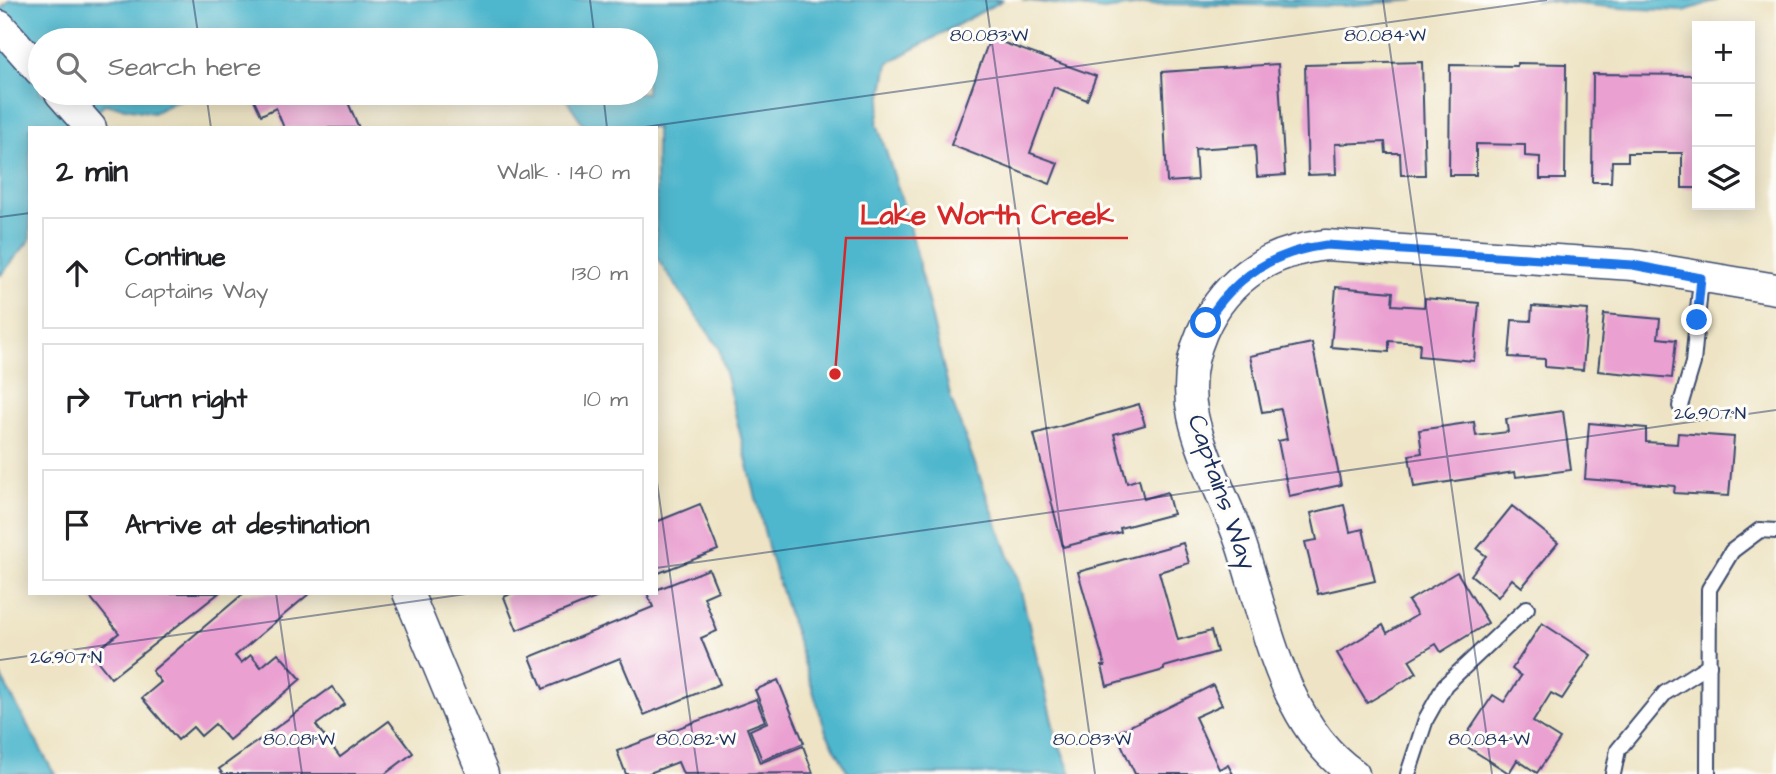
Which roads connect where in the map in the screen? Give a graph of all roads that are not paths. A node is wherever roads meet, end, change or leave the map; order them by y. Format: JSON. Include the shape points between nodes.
{"nodes":[{"id":1,"x":0,"y":26,"type":"edge"},
{"id":2,"x":28,"y":58,"type":"edge"},
{"id":3,"x":71,"y":105,"type":"edge"},
{"id":4,"x":89,"y":126,"type":"edge"},
{"id":5,"x":1701,"y":278,"type":"junction"},
{"id":6,"x":1776,"y":289,"type":"edge"},
{"id":7,"x":1680,"y":406,"type":"dead end"},
{"id":8,"x":1776,"y":531,"type":"edge"},
{"id":9,"x":409,"y":595,"type":"edge"},
{"id":10,"x":1527,"y":608,"type":"dead end"},
{"id":11,"x":1709,"y":665,"type":"junction"},
{"id":12,"x":483,"y":774,"type":"edge"},
{"id":13,"x":1354,"y":774,"type":"edge"},
{"id":14,"x":1408,"y":774,"type":"edge"},
{"id":15,"x":1614,"y":774,"type":"edge"},
{"id":16,"x":1708,"y":774,"type":"edge"}],
"edges":[{"from":1,"to":2,"type":"street"},
{"from":3,"to":4,"type":"street"},
{"from":5,"to":6,"type":"street","name":"Captains Way"},
{"from":5,"to":7,"type":"lane","via":[[1693,363]]},
{"from":5,"to":13,"type":"street","name":"Captains Way","via":[[1633,265],[1326,245],[1289,252],[1264,263],[1241,279],[1216,307],[1199,340],[1191,376],[1197,431],[1299,711],[1335,761]]},
{"from":8,"to":11,"type":"lane","via":[[1760,530],[1732,551],[1709,589]]},
{"from":9,"to":12,"type":"street"},
{"from":10,"to":14,"type":"lane","via":[[1445,685],[1426,719]]},
{"from":11,"to":15,"type":"lane","via":[[1665,694],[1618,750]]},
{"from":11,"to":16,"type":"lane"}]}
